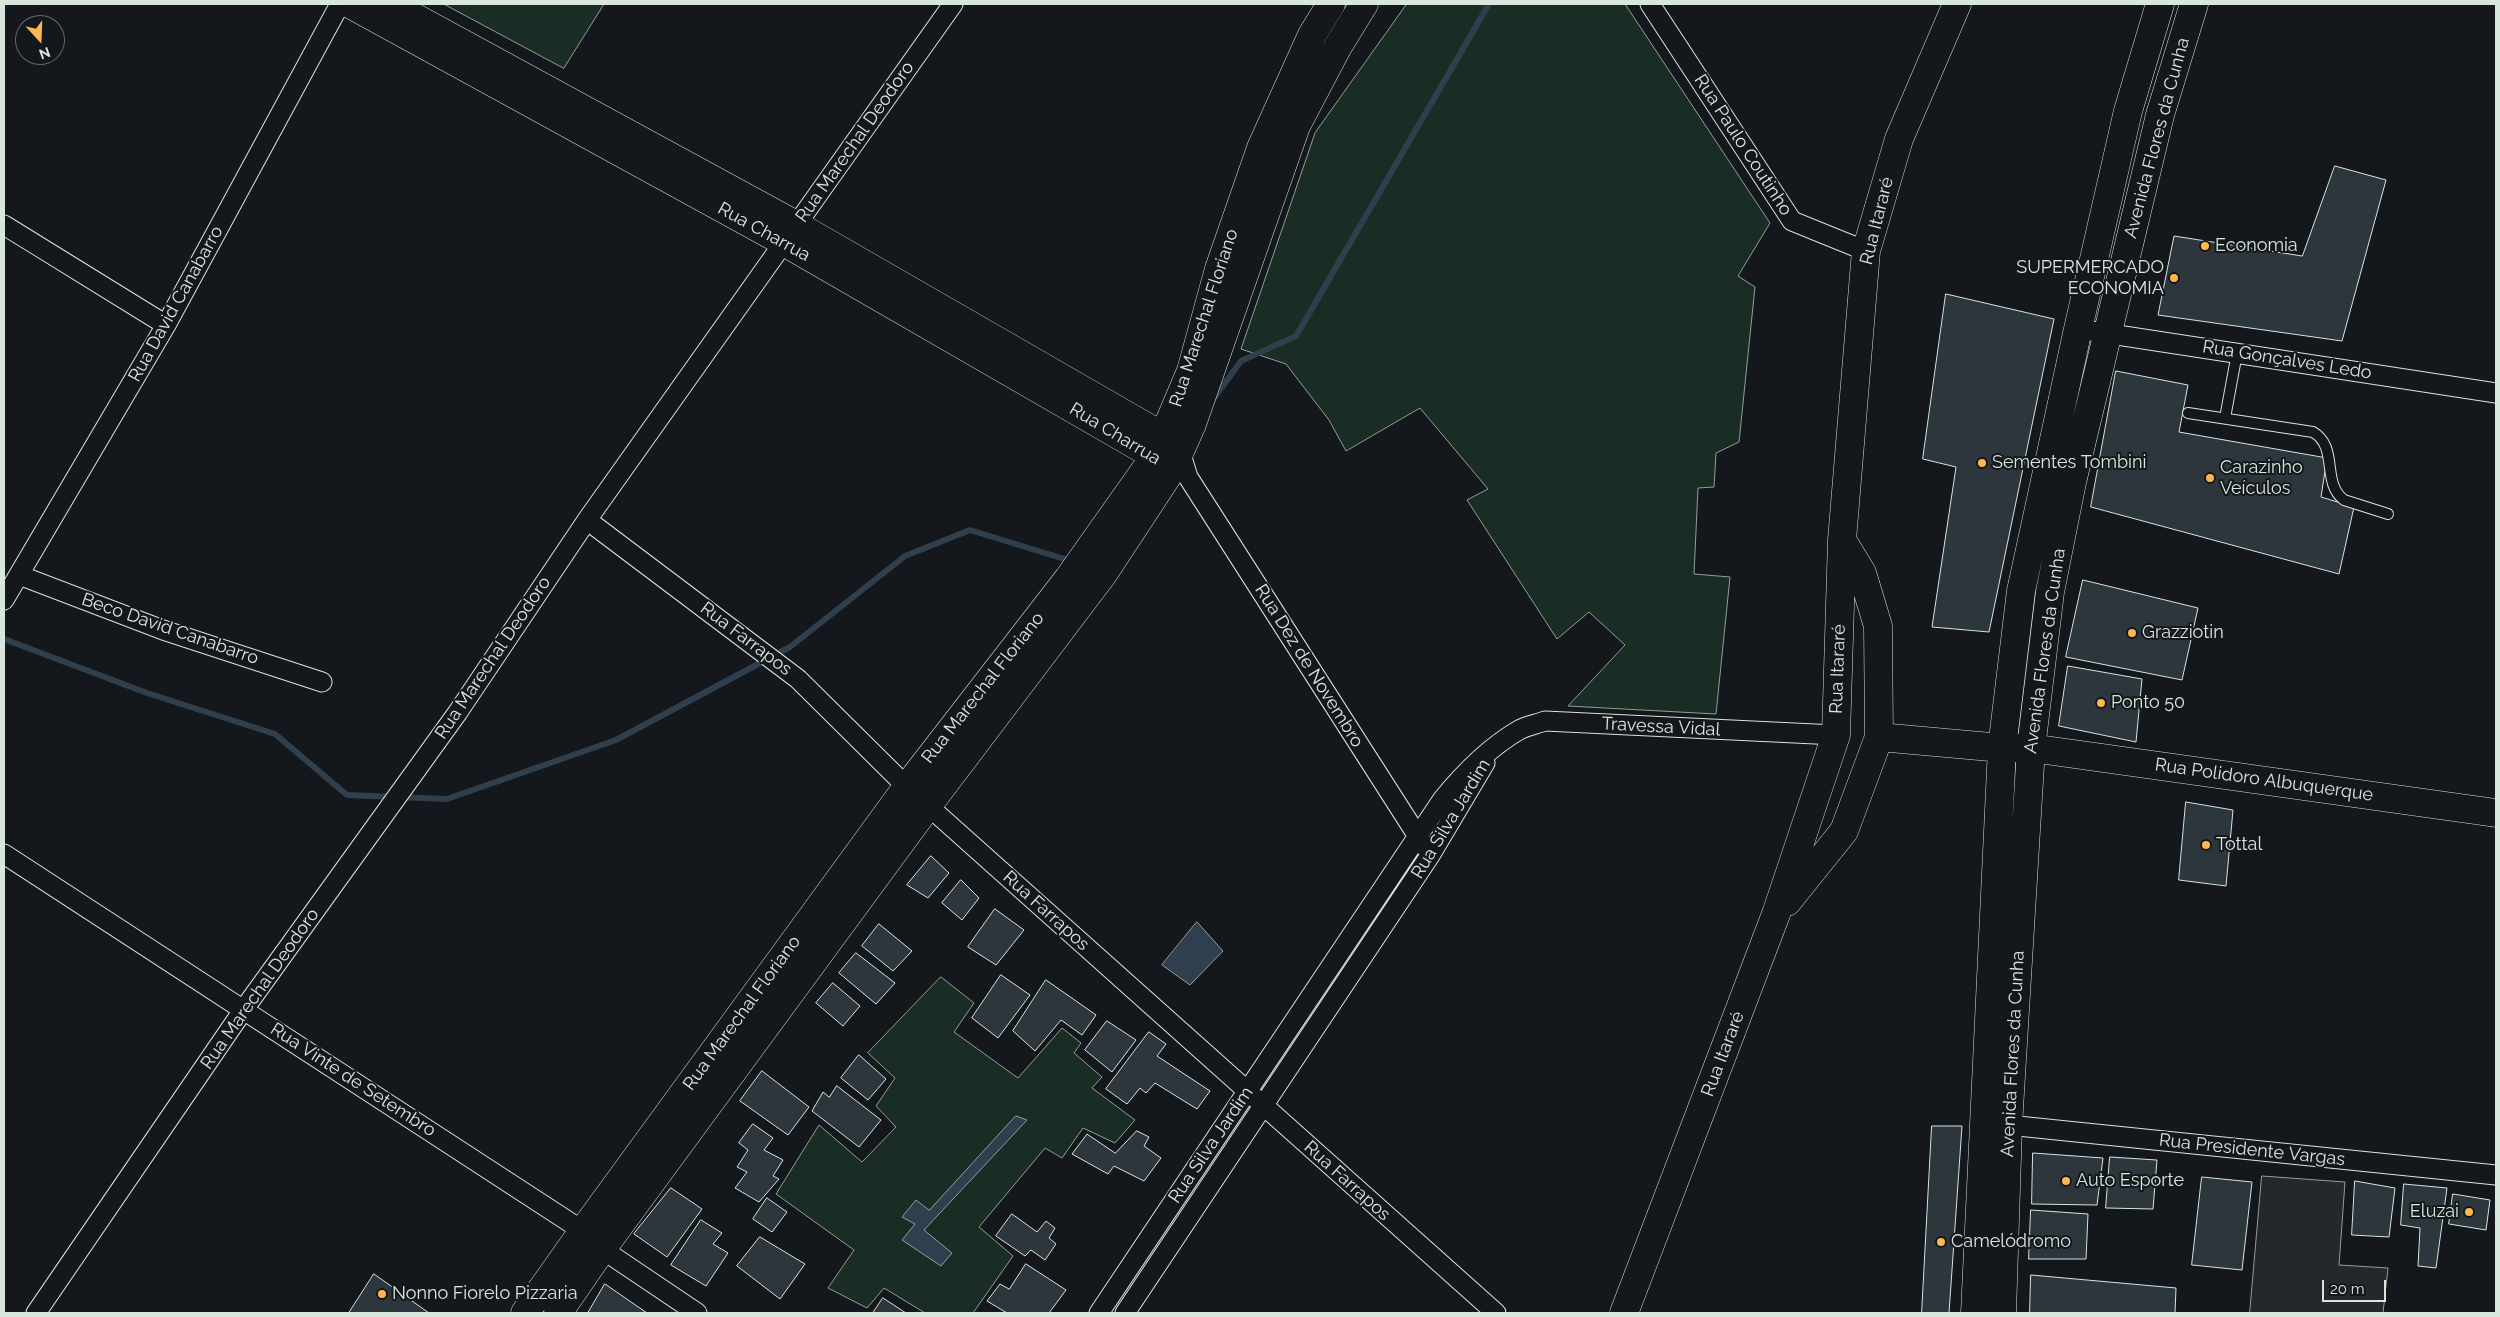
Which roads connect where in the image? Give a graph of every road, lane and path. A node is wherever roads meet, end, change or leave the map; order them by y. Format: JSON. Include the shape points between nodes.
{"nodes":[{"id":1,"x":340,"y":4,"type":"edge"},
{"id":2,"x":350,"y":4,"type":"edge"},
{"id":3,"x":390,"y":4,"type":"edge"},
{"id":4,"x":1331,"y":4,"type":"edge"},
{"id":5,"x":1364,"y":4,"type":"edge"},
{"id":6,"x":1650,"y":4,"type":"edge"},
{"id":7,"x":1957,"y":4,"type":"edge"},
{"id":8,"x":2160,"y":4,"type":"edge"},
{"id":9,"x":2194,"y":4,"type":"edge"},
{"id":10,"x":949,"y":6,"type":"edge"},
{"id":11,"x":1312,"y":35,"type":"junction"},
{"id":12,"x":1337,"y":48,"type":"junction"},
{"id":13,"x":466,"y":56,"type":"junction"},
{"id":14,"x":2128,"y":111,"type":"junction"},
{"id":15,"x":2160,"y":115,"type":"junction"},
{"id":16,"x":4,"y":225,"type":"edge"},
{"id":17,"x":790,"y":234,"type":"junction"},
{"id":18,"x":1866,"y":251,"type":"junction"},
{"id":19,"x":166,"y":325,"type":"junction"},
{"id":20,"x":2078,"y":329,"type":"junction"},
{"id":21,"x":2107,"y":333,"type":"junction"},
{"id":22,"x":2237,"y":353,"type":"junction"},
{"id":23,"x":2496,"y":393,"type":"edge"},
{"id":24,"x":2188,"y":413,"type":"dead end"},
{"id":25,"x":2225,"y":418,"type":"junction"},
{"id":26,"x":1172,"y":458,"type":"junction"},
{"id":27,"x":2388,"y":514,"type":"dead end"},
{"id":28,"x":587,"y":520,"type":"junction"},
{"id":29,"x":1842,"y":540,"type":"junction"},
{"id":30,"x":19,"y":575,"type":"junction"},
{"id":31,"x":4,"y":600,"type":"edge"},
{"id":32,"x":322,"y":682,"type":"dead end"},
{"id":33,"x":1836,"y":735,"type":"junction"},
{"id":34,"x":1879,"y":737,"type":"junction"},
{"id":35,"x":2002,"y":748,"type":"junction"},
{"id":36,"x":2031,"y":748,"type":"junction"},
{"id":37,"x":1494,"y":750,"type":"junction"},
{"id":38,"x":907,"y":787,"type":"junction"},
{"id":39,"x":928,"y":804,"type":"junction"},
{"id":40,"x":2496,"y":813,"type":"edge"},
{"id":41,"x":1417,"y":838,"type":"junction"},
{"id":42,"x":4,"y":854,"type":"edge"},
{"id":43,"x":1431,"y":854,"type":"junction"},
{"id":44,"x":818,"y":910,"type":"junction"},
{"id":45,"x":1776,"y":914,"type":"junction"},
{"id":46,"x":840,"y":925,"type":"junction"},
{"id":47,"x":1331,"y":969,"type":"junction"},
{"id":48,"x":1347,"y":981,"type":"junction"},
{"id":49,"x":244,"y":1009,"type":"junction"},
{"id":50,"x":752,"y":1022,"type":"junction"},
{"id":51,"x":1246,"y":1092,"type":"junction"},
{"id":52,"x":1264,"y":1107,"type":"junction"},
{"id":53,"x":2008,"y":1125,"type":"junction"},
{"id":54,"x":2496,"y":1175,"type":"edge"},
{"id":55,"x":592,"y":1240,"type":"junction"},
{"id":56,"x":1113,"y":1291,"type":"junction"},
{"id":57,"x":1128,"y":1308,"type":"edge"},
{"id":58,"x":36,"y":1313,"type":"edge"},
{"id":59,"x":525,"y":1313,"type":"edge"},
{"id":60,"x":558,"y":1313,"type":"edge"},
{"id":61,"x":697,"y":1313,"type":"edge"},
{"id":62,"x":1098,"y":1313,"type":"edge"},
{"id":63,"x":1496,"y":1313,"type":"edge"},
{"id":64,"x":1624,"y":1313,"type":"edge"},
{"id":65,"x":1975,"y":1313,"type":"edge"},
{"id":66,"x":2002,"y":1313,"type":"edge"}],
"edges":[{"from":1,"to":19,"type":"street","name":"Rua David Canabarro"},
{"from":2,"to":13,"type":"street","name":"Rua Charrua"},
{"from":3,"to":13,"type":"street","name":"Rua Charrua"},
{"from":4,"to":11,"type":"street","name":"Rua Marechal Floriano"},
{"from":5,"to":12,"type":"street","name":"Rua Marechal Floriano"},
{"from":6,"to":18,"type":"street","name":"Rua Paulo Coutinho","via":[[1792,221]]},
{"from":7,"to":18,"type":"street","name":"Rua Itararé","via":[[1899,139]]},
{"from":8,"to":14,"type":"street","name":"Avenida Flores da Cunha"},
{"from":9,"to":15,"type":"street","name":"Avenida Flores da Cunha"},
{"from":10,"to":17,"type":"street","name":"Rua Marechal Deodoro"},
{"from":11,"to":12,"type":"street"},
{"from":11,"to":26,"type":"street","name":"Rua Marechal Floriano","via":[[1260,148],[1218,269]]},
{"from":12,"to":26,"type":"street","name":"Rua Marechal Floriano","via":[[1296,126]]},
{"from":13,"to":17,"type":"street","name":"Rua Charrua"},
{"from":14,"to":15,"type":"street"},
{"from":14,"to":20,"type":"street","name":"Avenida Flores da Cunha"},
{"from":15,"to":21,"type":"street","name":"Avenida Flores da Cunha"},
{"from":16,"to":19,"type":"street"},
{"from":17,"to":26,"type":"street","name":"Rua Charrua"},
{"from":17,"to":28,"type":"street","name":"Rua Marechal Deodoro"},
{"from":18,"to":29,"type":"street","name":"Rua Itararé"},
{"from":19,"to":30,"type":"street","name":"Rua David Canabarro"},
{"from":20,"to":21,"type":"street","name":"Rua Gonçalves Ledo"},
{"from":20,"to":35,"type":"street","name":"Avenida Flores da Cunha","via":[[2022,591]]},
{"from":21,"to":22,"type":"street","name":"Rua Gonçalves Ledo"},
{"from":21,"to":36,"type":"street","name":"Avenida Flores da Cunha","via":[[2050,592]]},
{"from":22,"to":23,"type":"street","name":"Rua Gonçalves Ledo"},
{"from":22,"to":25,"type":"lane"},
{"from":24,"to":25,"type":"lane"},
{"from":25,"to":27,"type":"lane","via":[[2313,432],[2322,437],[2338,496]]},
{"from":26,"to":38,"type":"street","name":"Rua Marechal Floriano","via":[[1068,578]]},
{"from":26,"to":39,"type":"street","name":"Rua Marechal Floriano","via":[[1103,574]]},
{"from":26,"to":41,"type":"street","name":"Rua Dez de Novembro"},
{"from":28,"to":38,"type":"street","name":"Rua Farrapos","via":[[798,678]]},
{"from":28,"to":49,"type":"street","name":"Rua Marechal Deodoro","via":[[458,712]]},
{"from":29,"to":33,"type":"street","name":"Rua Itararé"},
{"from":29,"to":34,"type":"street","via":[[1862,573],[1878,626]]},
{"from":30,"to":31,"type":"street","name":"Rua David Canabarro"},
{"from":30,"to":32,"type":"street","name":"Beco David Canabarro","via":[[163,630]]},
{"from":33,"to":37,"type":"street","name":"Travessa Vidal","via":[[1545,721],[1520,729]]},
{"from":33,"to":45,"type":"street","name":"Rua Itararé"},
{"from":34,"to":35,"type":"street"},
{"from":34,"to":45,"type":"street","via":[[1844,831]]},
{"from":35,"to":36,"type":"street"},
{"from":35,"to":65,"type":"street","name":"Avenida Flores da Cunha"},
{"from":36,"to":40,"type":"street","name":"Rua Polidoro Albuquerque"},
{"from":36,"to":53,"type":"street","name":"Avenida Flores da Cunha"},
{"from":37,"to":41,"type":"street","name":"Rua Silva Jardim","via":[[1457,782]]},
{"from":37,"to":43,"type":"street","name":"Rua Silva Jardim"},
{"from":38,"to":39,"type":"street","name":"Rua Farrapos"},
{"from":38,"to":44,"type":"street","name":"Rua Marechal Floriano"},
{"from":39,"to":46,"type":"street","name":"Rua Marechal Floriano"},
{"from":39,"to":51,"type":"street","name":"Rua Farrapos"},
{"from":41,"to":43,"type":"street","name":"Rua Dez de Novembro"},
{"from":41,"to":47,"type":"street","name":"Rua Silva Jardim"},
{"from":42,"to":49,"type":"street","name":"Rua Vinte de Setembro"},
{"from":43,"to":48,"type":"street","name":"Rua Silva Jardim"},
{"from":44,"to":46,"type":"street"},
{"from":44,"to":50,"type":"street","name":"Rua Marechal Floriano"},
{"from":45,"to":64,"type":"street","name":"Rua Itararé"},
{"from":46,"to":50,"type":"street","name":"Rua Marechal Floriano"},
{"from":47,"to":48,"type":"street"},
{"from":47,"to":51,"type":"street","name":"Rua Silva Jardim"},
{"from":48,"to":52,"type":"street","name":"Rua Silva Jardim"},
{"from":49,"to":55,"type":"street","name":"Rua Vinte de Setembro"},
{"from":49,"to":58,"type":"street","name":"Rua Marechal Deodoro"},
{"from":50,"to":55,"type":"street","name":"Rua Marechal Floriano"},
{"from":51,"to":52,"type":"street","name":"Rua Farrapos"},
{"from":51,"to":56,"type":"street","name":"Rua Silva Jardim"},
{"from":52,"to":57,"type":"street","name":"Rua Silva Jardim"},
{"from":52,"to":63,"type":"street","name":"Rua Farrapos"},
{"from":53,"to":54,"type":"street","name":"Rua Presidente Vargas"},
{"from":53,"to":66,"type":"street","name":"Avenida Flores da Cunha"},
{"from":55,"to":59,"type":"street","name":"Rua Marechal Floriano"},
{"from":55,"to":60,"type":"street","name":"Rua Marechal Floriano"},
{"from":55,"to":61,"type":"street","name":"Rua Vinte de Setembro"},
{"from":56,"to":57,"type":"street"},
{"from":56,"to":62,"type":"street","name":"Rua Silva Jardim"}]}
